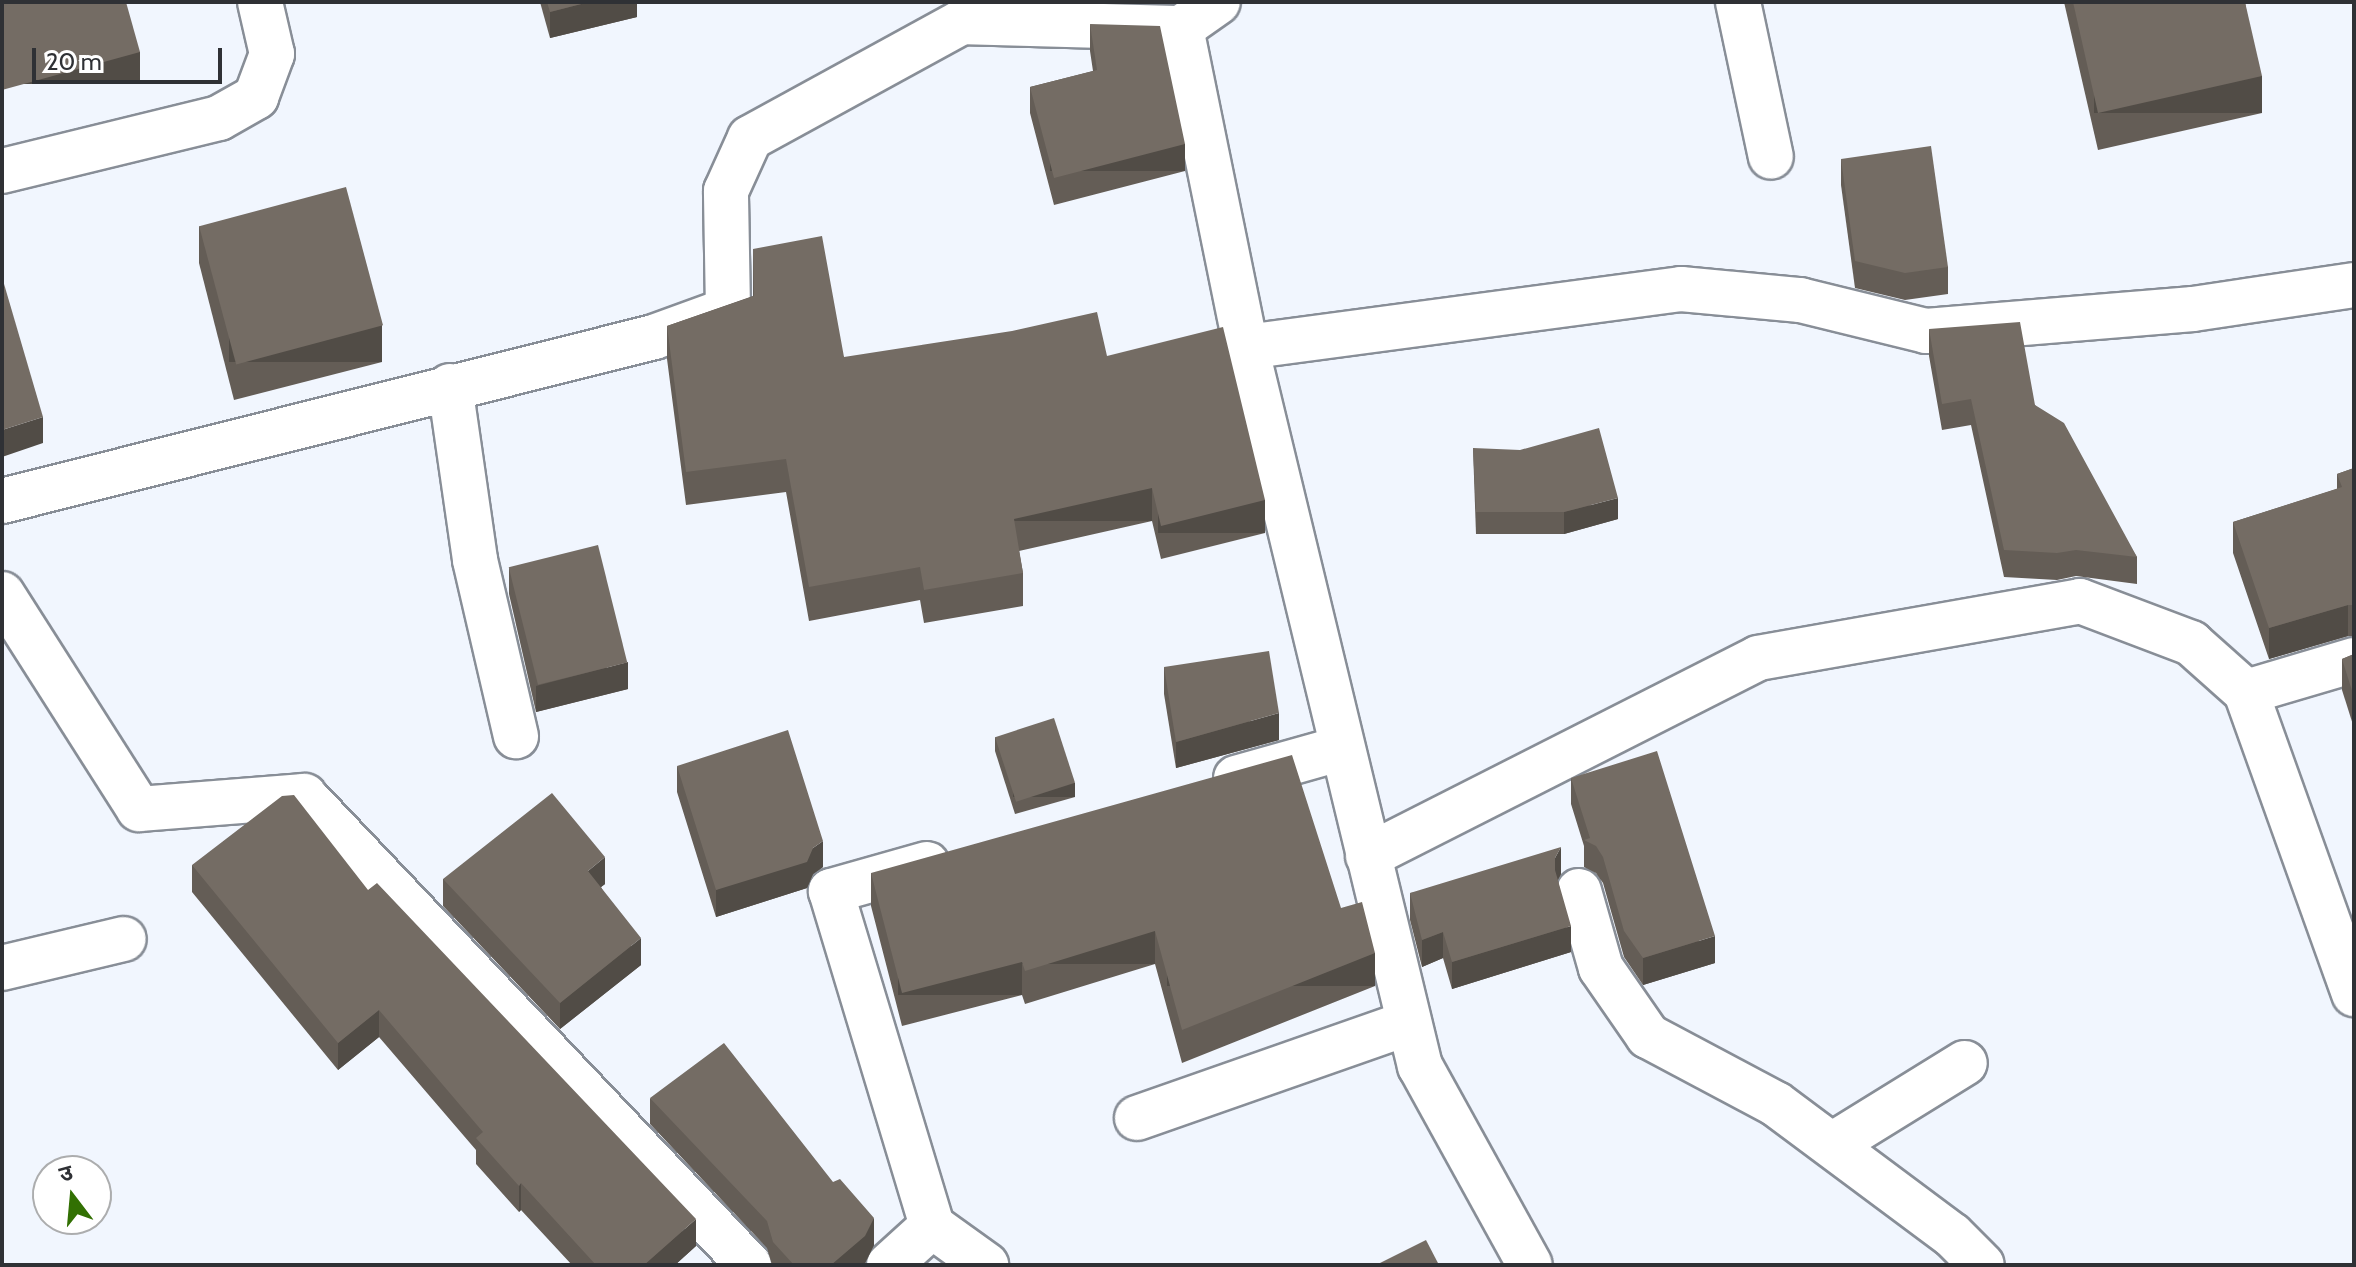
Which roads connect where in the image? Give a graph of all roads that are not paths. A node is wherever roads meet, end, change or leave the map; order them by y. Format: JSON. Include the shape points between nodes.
{"nodes":[{"id":1,"x":260,"y":2,"type":"edge"},
{"id":2,"x":1218,"y":2,"type":"edge"},
{"id":3,"x":1738,"y":2,"type":"edge"},
{"id":4,"x":961,"y":12,"type":"edge"},
{"id":5,"x":1181,"y":28,"type":"junction"},
{"id":6,"x":1771,"y":157,"type":"dead end"},
{"id":7,"x":2,"y":171,"type":"edge"},
{"id":8,"x":2354,"y":285,"type":"edge"},
{"id":9,"x":1246,"y":347,"type":"junction"},
{"id":10,"x":450,"y":386,"type":"junction"},
{"id":11,"x":2,"y":501,"type":"edge"},
{"id":12,"x":2,"y":594,"type":"edge"},
{"id":13,"x":2354,"y":660,"type":"edge"},
{"id":14,"x":2246,"y":692,"type":"junction"},
{"id":15,"x":516,"y":736,"type":"dead end"},
{"id":16,"x":1342,"y":748,"type":"junction"},
{"id":17,"x":1191,"y":790,"type":"edge"},
{"id":18,"x":966,"y":853,"type":"edge"},
{"id":19,"x":1368,"y":856,"type":"junction"},
{"id":20,"x":1579,"y":891,"type":"dead end"},
{"id":21,"x":124,"y":939,"type":"dead end"},
{"id":22,"x":2,"y":968,"type":"edge"},
{"id":23,"x":2354,"y":994,"type":"edge"},
{"id":24,"x":1409,"y":1023,"type":"junction"},
{"id":25,"x":1965,"y":1063,"type":"dead end"},
{"id":26,"x":1137,"y":1118,"type":"dead end"},
{"id":27,"x":1832,"y":1145,"type":"junction"},
{"id":28,"x":932,"y":1226,"type":"junction"},
{"id":29,"x":749,"y":1265,"type":"edge"},
{"id":30,"x":889,"y":1265,"type":"edge"},
{"id":31,"x":986,"y":1265,"type":"edge"},
{"id":32,"x":1530,"y":1265,"type":"edge"},
{"id":33,"x":1982,"y":1265,"type":"edge"}],
"edges":[{"from":1,"to":7,"type":"street","via":[[272,54],[256,97],[219,118]]},
{"from":2,"to":5,"type":"street"},
{"from":3,"to":6,"type":"street"},
{"from":4,"to":5,"type":"street"},
{"from":4,"to":10,"type":"street","via":[[750,138],[726,191],[728,310],[654,337]]},
{"from":5,"to":9,"type":"street"},
{"from":8,"to":9,"type":"street","via":[[2193,309],[1926,331],[1800,300],[1681,289]]},
{"from":9,"to":16,"type":"street"},
{"from":10,"to":11,"type":"street"},
{"from":10,"to":15,"type":"street","via":[[475,560]]},
{"from":12,"to":29,"type":"street","via":[[139,809],[304,796]]},
{"from":13,"to":14,"type":"street"},
{"from":14,"to":19,"type":"street","via":[[2191,643],[2080,601],[1758,658]]},
{"from":14,"to":23,"type":"street"},
{"from":16,"to":17,"type":"street"},
{"from":16,"to":19,"type":"street"},
{"from":18,"to":28,"type":"street","via":[[831,891]]},
{"from":19,"to":24,"type":"street"},
{"from":20,"to":27,"type":"street","via":[[1601,968],[1648,1036],[1776,1104]]},
{"from":21,"to":22,"type":"street"},
{"from":24,"to":26,"type":"street"},
{"from":24,"to":32,"type":"street","via":[[1420,1066]]},
{"from":25,"to":27,"type":"street"},
{"from":27,"to":33,"type":"street","via":[[1952,1235]]},
{"from":28,"to":30,"type":"street"},
{"from":28,"to":31,"type":"street"}]}
